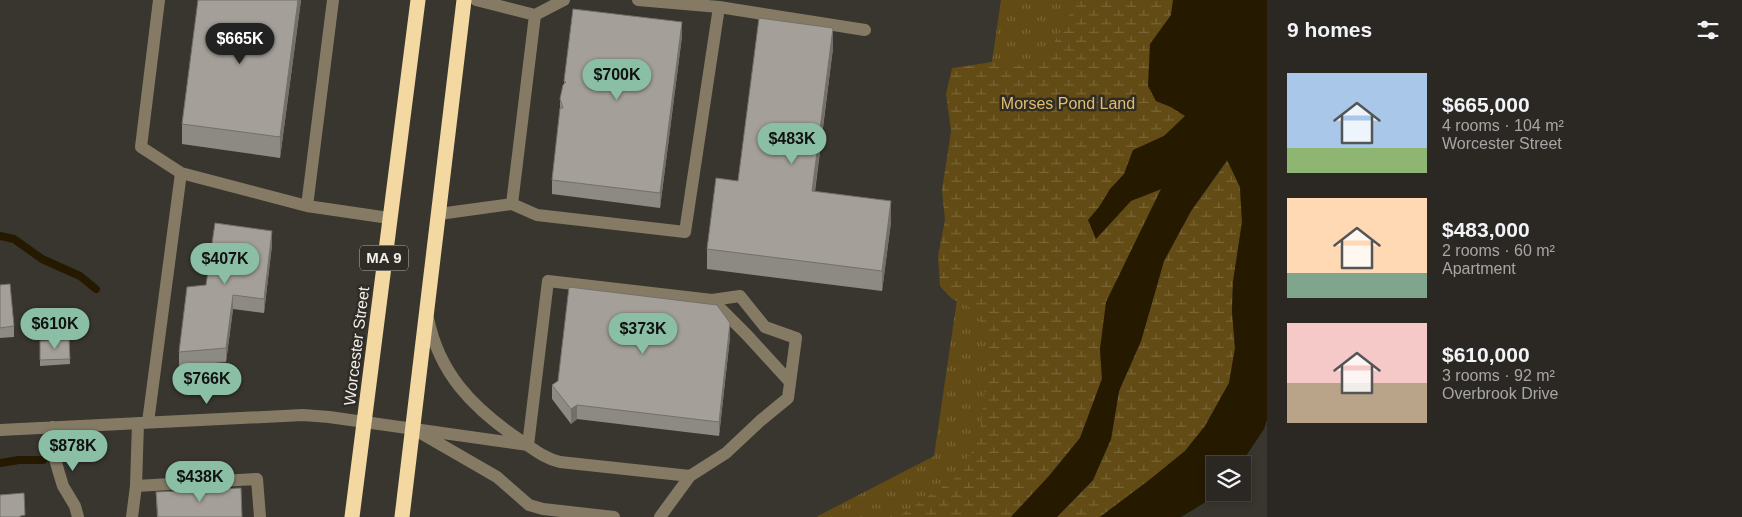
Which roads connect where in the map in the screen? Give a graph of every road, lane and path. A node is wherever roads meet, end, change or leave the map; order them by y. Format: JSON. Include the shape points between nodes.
{"nodes":[{"id":1,"x":159,"y":0,"type":"edge"},
{"id":2,"x":332,"y":0,"type":"edge"},
{"id":3,"x":418,"y":0,"type":"edge"},
{"id":4,"x":464,"y":0,"type":"edge"},
{"id":5,"x":476,"y":0,"type":"edge"},
{"id":6,"x":564,"y":0,"type":"edge"},
{"id":7,"x":638,"y":0,"type":"edge"},
{"id":8,"x":719,"y":7,"type":"junction"},
{"id":9,"x":535,"y":14,"type":"junction"},
{"id":10,"x":865,"y":30,"type":"dead end"},
{"id":11,"x":181,"y":174,"type":"junction"},
{"id":12,"x":512,"y":204,"type":"junction"},
{"id":13,"x":307,"y":206,"type":"junction"},
{"id":14,"x":439,"y":214,"type":"junction"},
{"id":15,"x":389,"y":218,"type":"junction"},
{"id":16,"x":712,"y":300,"type":"junction"},
{"id":17,"x":427,"y":308,"type":"junction"},
{"id":18,"x":790,"y":382,"type":"junction"},
{"id":19,"x":364,"y":422,"type":"junction"},
{"id":20,"x":143,"y":423,"type":"junction"},
{"id":21,"x":52,"y":428,"type":"junction"},
{"id":22,"x":412,"y":429,"type":"junction"},
{"id":23,"x":0,"y":430,"type":"edge"},
{"id":24,"x":528,"y":445,"type":"junction"},
{"id":25,"x":690,"y":476,"type":"junction"},
{"id":26,"x":136,"y":486,"type":"junction"},
{"id":27,"x":78,"y":517,"type":"edge"},
{"id":28,"x":132,"y":517,"type":"edge"},
{"id":29,"x":260,"y":517,"type":"edge"},
{"id":30,"x":352,"y":517,"type":"edge"},
{"id":31,"x":402,"y":517,"type":"edge"},
{"id":32,"x":614,"y":517,"type":"edge"},
{"id":33,"x":660,"y":517,"type":"edge"}],
"edges":[{"from":1,"to":11,"type":"street","via":[[141,148]]},
{"from":2,"to":13,"type":"street"},
{"from":3,"to":15,"type":"highway","name":"Worcester Street","number":"MA 9"},
{"from":4,"to":14,"type":"highway","number":"MA 9"},
{"from":5,"to":9,"type":"street"},
{"from":6,"to":9,"type":"street"},
{"from":7,"to":8,"type":"street"},
{"from":8,"to":10,"type":"street"},
{"from":8,"to":12,"type":"street","via":[[685,232],[537,215]]},
{"from":9,"to":12,"type":"street"},
{"from":11,"to":13,"type":"street"},
{"from":11,"to":20,"type":"street"},
{"from":12,"to":14,"type":"street"},
{"from":13,"to":15,"type":"street"},
{"from":14,"to":17,"type":"highway","number":"MA 9"},
{"from":15,"to":19,"type":"highway","name":"Worcester Street","number":"MA 9"},
{"from":16,"to":18,"type":"street"},
{"from":16,"to":18,"type":"street","via":[[740,296],[765,327],[796,338]]},
{"from":16,"to":24,"type":"street","via":[[548,281]]},
{"from":17,"to":22,"type":"highway","number":"MA 9"},
{"from":17,"to":24,"type":"street","via":[[436,346],[461,389],[487,416]]},
{"from":18,"to":25,"type":"street","via":[[788,398],[726,453]]},
{"from":19,"to":20,"type":"street","via":[[302,415]]},
{"from":19,"to":22,"type":"street"},
{"from":19,"to":30,"type":"highway","name":"Worcester Street","number":"MA 9"},
{"from":20,"to":21,"type":"street"},
{"from":20,"to":26,"type":"street"},
{"from":21,"to":23,"type":"street"},
{"from":21,"to":27,"type":"street","via":[[58,473]]},
{"from":22,"to":24,"type":"street"},
{"from":22,"to":31,"type":"highway","number":"MA 9"},
{"from":22,"to":32,"type":"street","via":[[497,477],[529,505]]},
{"from":24,"to":25,"type":"street","via":[[547,458],[560,462]]},
{"from":25,"to":33,"type":"street"},
{"from":26,"to":28,"type":"street"},
{"from":26,"to":29,"type":"street","via":[[257,479]]}]}
